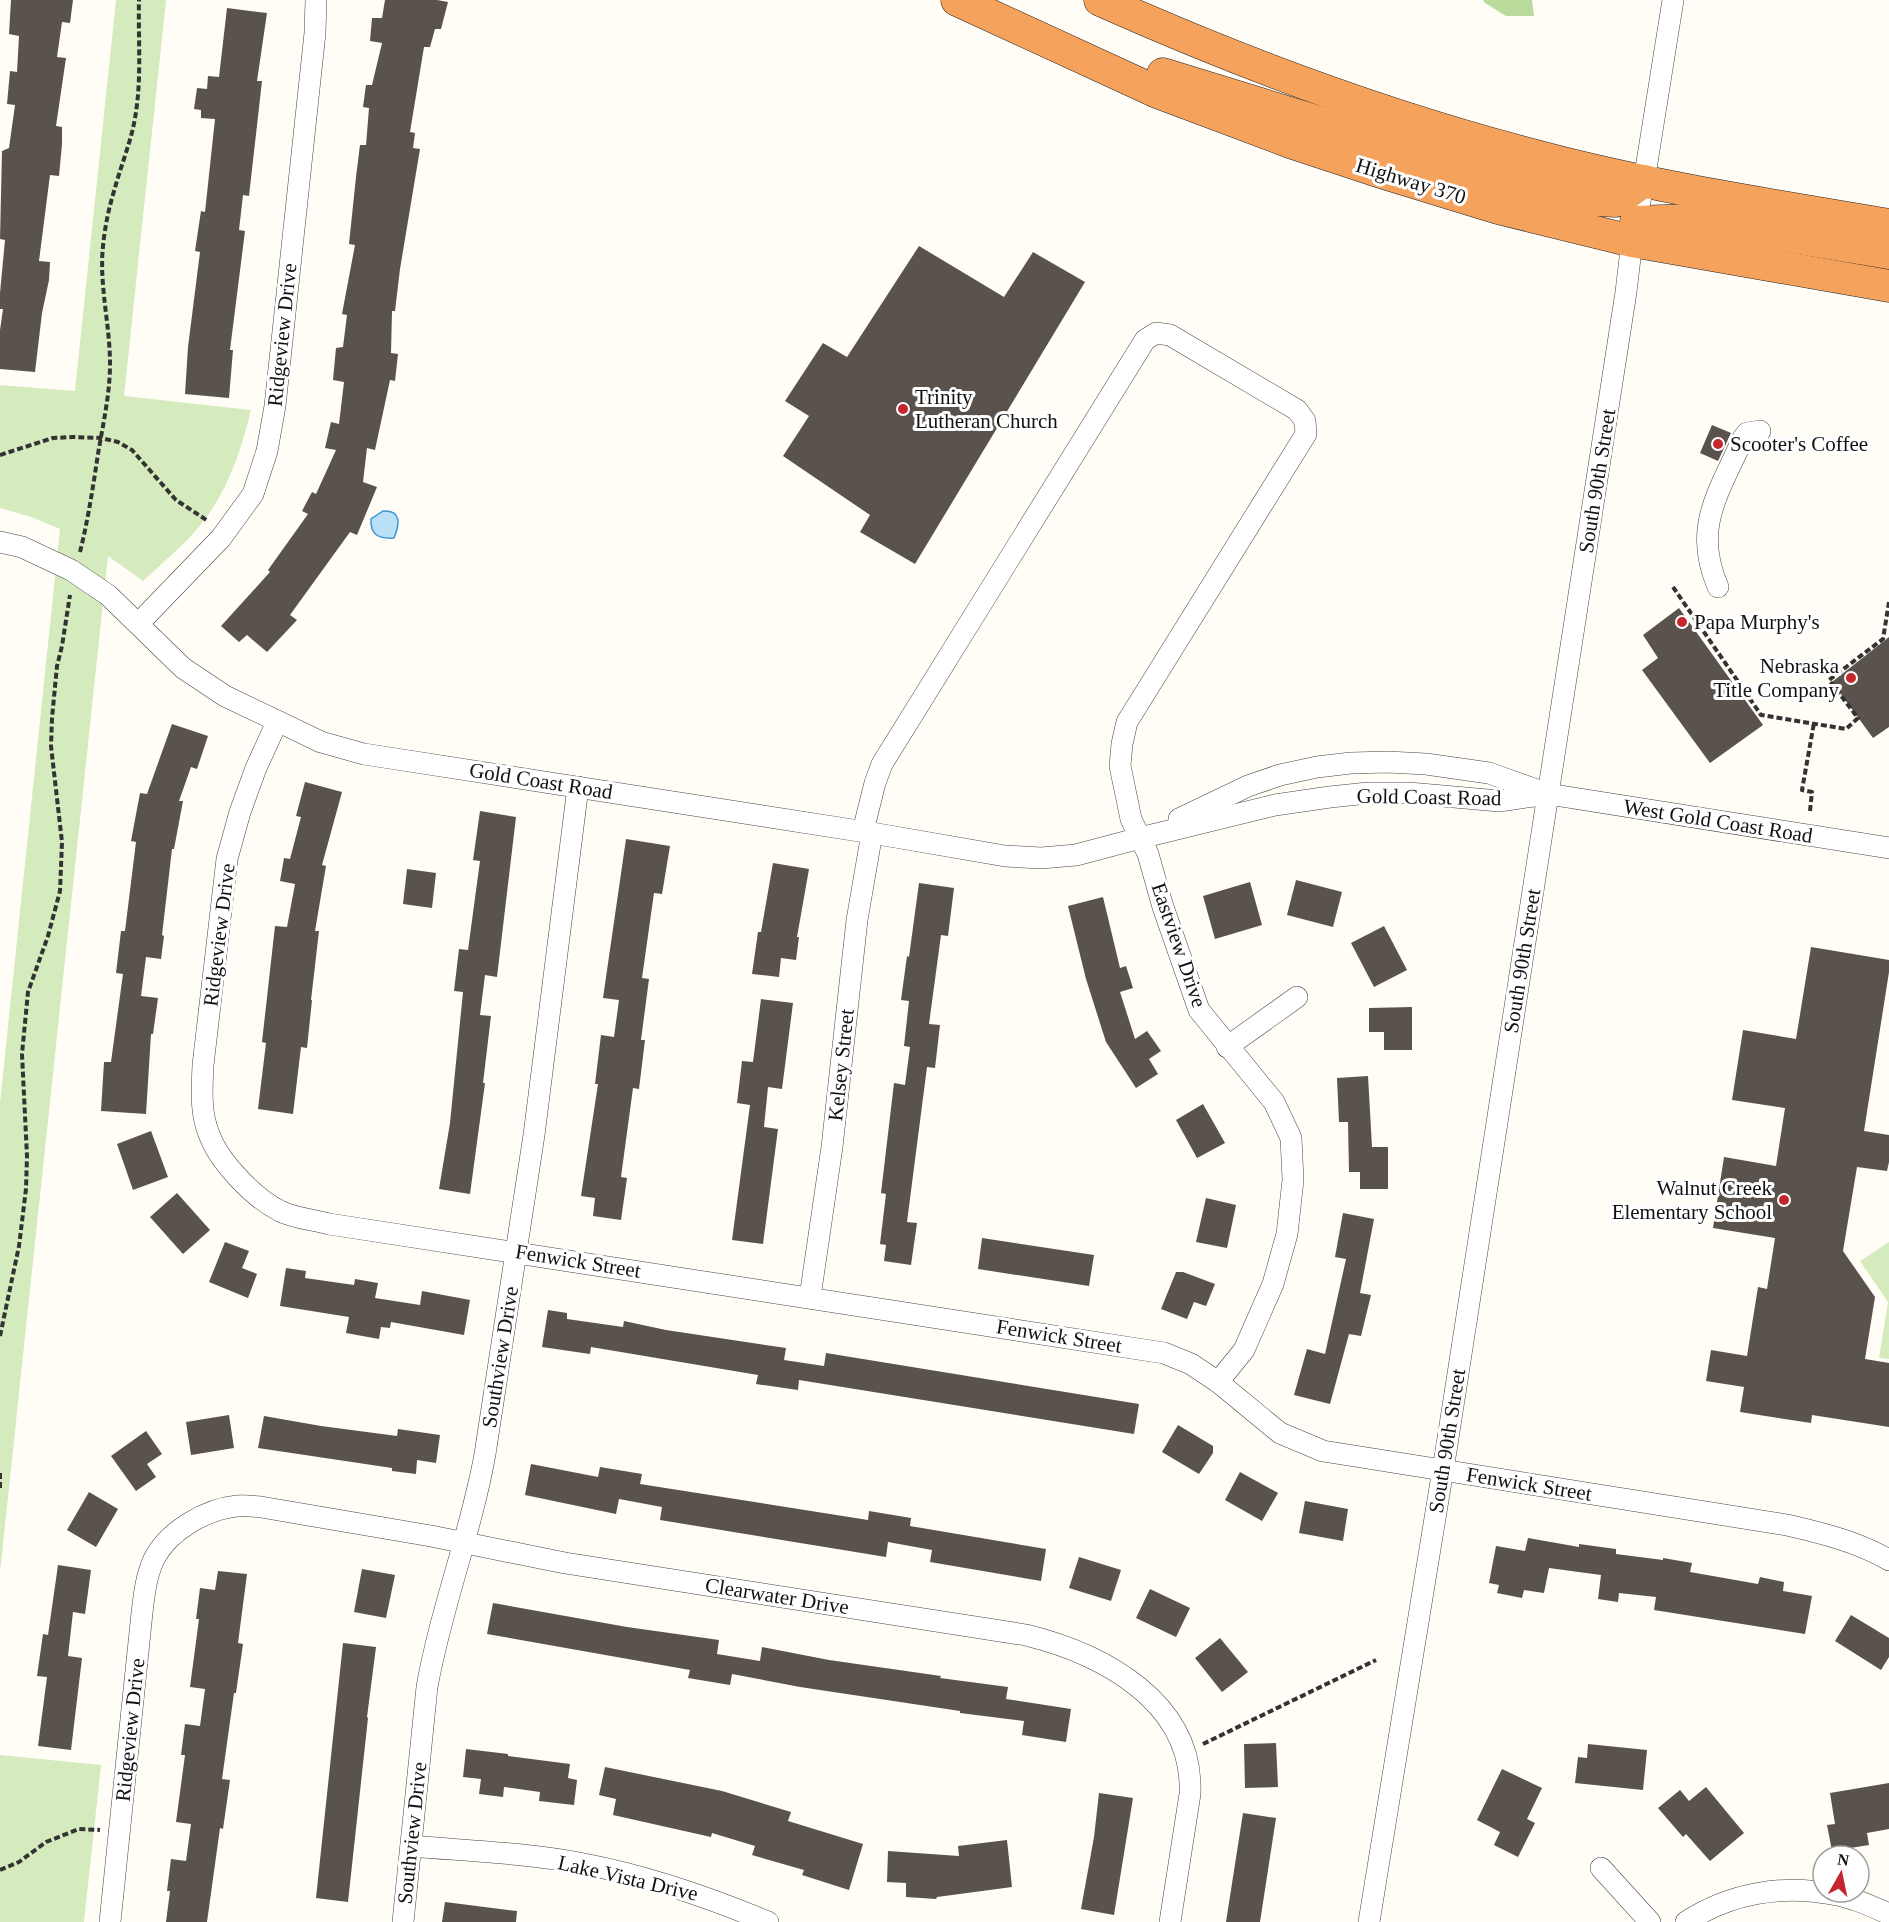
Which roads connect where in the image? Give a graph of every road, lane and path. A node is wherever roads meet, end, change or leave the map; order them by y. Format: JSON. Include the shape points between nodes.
{"nodes":[{"id":1,"x":139,"y":0,"type":"edge"},
{"id":2,"x":316,"y":0,"type":"edge"},
{"id":3,"x":957,"y":0,"type":"edge"},
{"id":4,"x":1100,"y":0,"type":"edge"},
{"id":5,"x":1673,"y":0,"type":"edge"},
{"id":6,"x":1020,"y":30,"type":"junction"},
{"id":7,"x":1644,"y":181,"type":"junction"},
{"id":8,"x":1889,"y":225,"type":"edge"},
{"id":9,"x":1634,"y":231,"type":"junction"},
{"id":10,"x":1889,"y":253,"type":"edge"},
{"id":11,"x":1889,"y":286,"type":"edge"},
{"id":12,"x":1760,"y":431,"type":"dead end"},
{"id":13,"x":101,"y":438,"type":"junction"},
{"id":14,"x":0,"y":455,"type":"edge"},
{"id":15,"x":209,"y":522,"type":"dead end"},
{"id":16,"x":0,"y":542,"type":"edge"},
{"id":17,"x":81,"y":546,"type":"dead end"},
{"id":18,"x":1673,"y":587,"type":"dead end"},
{"id":19,"x":1718,"y":587,"type":"dead end"},
{"id":20,"x":70,"y":593,"type":"dead end"},
{"id":21,"x":1889,"y":602,"type":"edge"},
{"id":22,"x":138,"y":624,"type":"junction"},
{"id":23,"x":277,"y":722,"type":"junction"},
{"id":24,"x":1814,"y":723,"type":"junction"},
{"id":25,"x":578,"y":787,"type":"junction"},
{"id":26,"x":1548,"y":794,"type":"junction"},
{"id":27,"x":1810,"y":811,"type":"dead end"},
{"id":28,"x":867,"y":832,"type":"junction"},
{"id":29,"x":1140,"y":838,"type":"junction"},
{"id":30,"x":1889,"y":848,"type":"edge"},
{"id":31,"x":1297,"y":997,"type":"dead end"},
{"id":32,"x":1227,"y":1047,"type":"junction"},
{"id":33,"x":219,"y":1152,"type":"joint"},
{"id":34,"x":516,"y":1252,"type":"junction"},
{"id":35,"x":810,"y":1297,"type":"junction"},
{"id":36,"x":0,"y":1336,"type":"edge"},
{"id":37,"x":1218,"y":1382,"type":"junction"},
{"id":38,"x":1443,"y":1470,"type":"junction"},
{"id":39,"x":0,"y":1473,"type":"edge"},
{"id":40,"x":0,"y":1488,"type":"edge"},
{"id":41,"x":165,"y":1543,"type":"joint"},
{"id":42,"x":464,"y":1543,"type":"junction"},
{"id":43,"x":1889,"y":1560,"type":"edge"},
{"id":44,"x":1376,"y":1660,"type":"dead end"},
{"id":45,"x":1203,"y":1744,"type":"dead end"},
{"id":46,"x":102,"y":1830,"type":"dead end"},
{"id":47,"x":411,"y":1845,"type":"junction"},
{"id":48,"x":1601,"y":1868,"type":"dead end"},
{"id":49,"x":0,"y":1870,"type":"edge"},
{"id":50,"x":1889,"y":1914,"type":"edge"},
{"id":51,"x":110,"y":1922,"type":"edge"},
{"id":52,"x":403,"y":1922,"type":"edge"},
{"id":53,"x":768,"y":1922,"type":"edge"},
{"id":54,"x":1170,"y":1922,"type":"edge"},
{"id":55,"x":1369,"y":1922,"type":"edge"},
{"id":56,"x":1650,"y":1922,"type":"edge"},
{"id":57,"x":1686,"y":1922,"type":"edge"}],
"edges":[{"from":1,"to":13,"type":"path","via":[[135,119],[109,209],[103,246],[101,273],[110,366]]},
{"from":2,"to":22,"type":"street","name":"Ridgeview Drive","via":[[275,406],[267,451],[253,494],[221,537]]},
{"from":3,"to":6,"type":"highway","name":"Highway 370"},
{"from":4,"to":7,"type":"highway","via":[[1292,80],[1393,114],[1537,157]]},
{"from":5,"to":7,"type":"street","name":"South 90th Street"},
{"from":6,"to":7,"type":"highway","via":[[1578,199],[1616,201]]},
{"from":6,"to":9,"type":"highway","name":"Highway 370","via":[[1157,92],[1290,142],[1498,208]]},
{"from":7,"to":8,"type":"highway"},
{"from":7,"to":9,"type":"street","name":"South 90th Street"},
{"from":9,"to":10,"type":"highway","via":[[1690,220]]},
{"from":9,"to":11,"type":"highway","name":"Highway 370"},
{"from":9,"to":26,"type":"street","name":"South 90th Street"},
{"from":12,"to":19,"type":"street","via":[[1747,433],[1743,438],[1711,512],[1707,555]]},
{"from":13,"to":14,"type":"path","via":[[53,438]]},
{"from":13,"to":15,"type":"path","via":[[132,450],[176,500]]},
{"from":13,"to":17,"type":"path"},
{"from":16,"to":22,"type":"street","name":"Gold Coast Road","via":[[22,547],[71,570],[108,595]]},
{"from":18,"to":24,"type":"path","via":[[1761,716]]},
{"from":20,"to":36,"type":"path","via":[[57,666],[51,746],[62,842],[60,891],[28,992],[22,1054],[26,1189],[19,1246]]},
{"from":21,"to":24,"type":"path","via":[[1883,639],[1829,680],[1858,718],[1846,729]]},
{"from":22,"to":23,"type":"street","name":"Gold Coast Road","via":[[183,668],[225,696]]},
{"from":23,"to":25,"type":"street","name":"Gold Coast Road","via":[[321,742],[364,754]]},
{"from":23,"to":33,"type":"street","name":"Ridgeview Drive","via":[[244,801],[227,860],[201,1097],[209,1135]]},
{"from":24,"to":27,"type":"path","via":[[1802,790],[1812,792]]},
{"from":25,"to":28,"type":"street","name":"Gold Coast Road"},
{"from":25,"to":34,"type":"street","name":"Southview Drive"},
{"from":26,"to":29,"type":"street","name":"Gold Coast Road","via":[[1499,801],[1409,793],[1330,797],[1275,805]]},
{"from":26,"to":29,"type":"street","name":"Gold Coast Road","via":[[1489,773],[1426,764],[1352,763],[1280,775],[1248,786]]},
{"from":26,"to":30,"type":"street","name":"West Gold Coast Road"},
{"from":26,"to":38,"type":"street","name":"South 90th Street"},
{"from":28,"to":29,"type":"street","name":"Gold Coast Road","via":[[1005,856],[1041,858],[1076,855]]},
{"from":28,"to":29,"type":"street","name":"Kelsey Street","via":[[882,764],[1145,339],[1156,333],[1170,335],[1297,410],[1305,421],[1306,434],[1127,722],[1120,766],[1131,819]]},
{"from":28,"to":35,"type":"street","name":"Kelsey Street","via":[[832,1147]]},
{"from":29,"to":32,"type":"street","name":"Eastview Drive","via":[[1199,1010]]},
{"from":31,"to":32,"type":"street"},
{"from":32,"to":37,"type":"street","name":"Eastview Drive","via":[[1274,1102],[1291,1138],[1293,1180],[1287,1234],[1273,1284],[1244,1350]]},
{"from":33,"to":34,"type":"street","name":"Fenwick Street","via":[[254,1193],[281,1212],[329,1224]]},
{"from":34,"to":35,"type":"street","name":"Fenwick Street"},
{"from":34,"to":42,"type":"street","name":"Southview Drive","via":[[486,1454]]},
{"from":35,"to":37,"type":"street","name":"Fenwick Street","via":[[1164,1353],[1191,1364]]},
{"from":37,"to":38,"type":"street","name":"Fenwick Street","via":[[1280,1433],[1323,1451]]},
{"from":38,"to":43,"type":"street","name":"Fenwick Street","via":[[1787,1525],[1847,1541]]},
{"from":38,"to":55,"type":"street","name":"South 90th Street"},
{"from":39,"to":40,"type":"path"},
{"from":41,"to":42,"type":"street","name":"Clearwater Drive","via":[[198,1518],[237,1506]]},
{"from":41,"to":51,"type":"street","name":"Ridgeview Drive","via":[[154,1558],[144,1594]]},
{"from":42,"to":47,"type":"street","name":"Southview Drive","via":[[429,1676]]},
{"from":42,"to":54,"type":"street","name":"Clearwater Drive","via":[[565,1563],[1026,1635],[1111,1668],[1159,1706],[1175,1729],[1188,1761],[1190,1794]]},
{"from":44,"to":45,"type":"path"},
{"from":46,"to":49,"type":"path","via":[[79,1829],[46,1842]]},
{"from":47,"to":52,"type":"street","name":"Southview Drive"},
{"from":47,"to":53,"type":"street","name":"Lake Vista Drive","via":[[585,1864],[678,1887]]},
{"from":48,"to":56,"type":"street"},
{"from":50,"to":57,"type":"street","via":[[1834,1894],[1799,1890],[1758,1892],[1704,1910]]}]}
